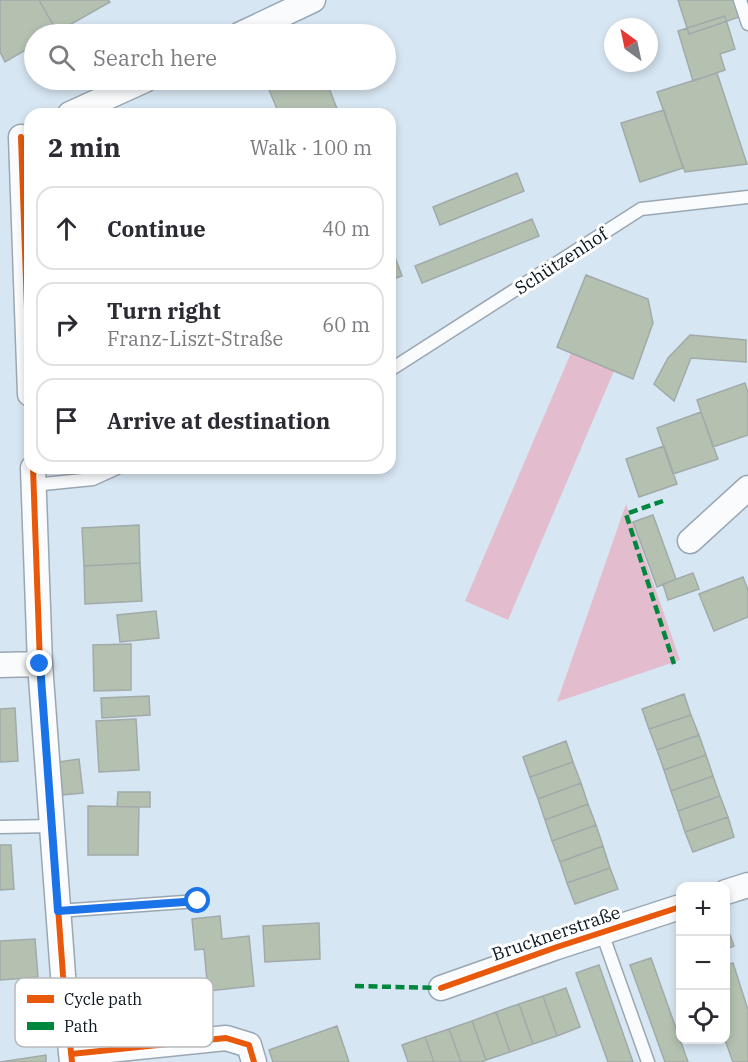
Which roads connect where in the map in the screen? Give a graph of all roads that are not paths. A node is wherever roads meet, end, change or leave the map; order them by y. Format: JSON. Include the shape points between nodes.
{"nodes":[{"id":1,"x":740,"y":0,"type":"edge"},
{"id":2,"x":304,"y":2,"type":"edge"},
{"id":3,"x":261,"y":24,"type":"edge"},
{"id":4,"x":748,"y":24,"type":"edge"},
{"id":5,"x":123,"y":90,"type":"edge"},
{"id":6,"x":83,"y":108,"type":"edge"},
{"id":7,"x":17,"y":137,"type":"edge"},
{"id":8,"x":748,"y":197,"type":"edge"},
{"id":9,"x":24,"y":275,"type":"edge"},
{"id":10,"x":396,"y":366,"type":"edge"},
{"id":11,"x":104,"y":474,"type":"edge"},
{"id":12,"x":33,"y":477,"type":"edge"},
{"id":13,"x":748,"y":488,"type":"edge"},
{"id":14,"x":690,"y":541,"type":"dead end"},
{"id":15,"x":40,"y":664,"type":"junction"},
{"id":16,"x":0,"y":665,"type":"edge"},
{"id":17,"x":52,"y":826,"type":"junction"},
{"id":18,"x":0,"y":827,"type":"edge"},
{"id":19,"x":748,"y":885,"type":"edge"},
{"id":20,"x":730,"y":891,"type":"edge"},
{"id":21,"x":198,"y":901,"type":"dead end"},
{"id":22,"x":676,"y":909,"type":"edge"},
{"id":23,"x":58,"y":911,"type":"junction"},
{"id":24,"x":602,"y":933,"type":"junction"},
{"id":25,"x":64,"y":978,"type":"edge"},
{"id":26,"x":441,"y":988,"type":"dead end"},
{"id":27,"x":213,"y":1040,"type":"edge"},
{"id":28,"x":157,"y":1047,"type":"edge"},
{"id":29,"x":72,"y":1058,"type":"edge"},
{"id":30,"x":255,"y":1062,"type":"edge"},
{"id":31,"x":648,"y":1062,"type":"edge"}],
"edges":[{"from":1,"to":4,"type":"lane"},
{"from":2,"to":3,"type":"street"},
{"from":5,"to":6,"type":"street"},
{"from":7,"to":9,"type":"street"},
{"from":8,"to":10,"type":"lane","name":"Schützenhof","via":[[642,209]]},
{"from":11,"to":12,"type":"lane","via":[[93,479]]},
{"from":12,"to":15,"type":"street"},
{"from":13,"to":14,"type":"street"},
{"from":15,"to":16,"type":"street"},
{"from":15,"to":17,"type":"street"},
{"from":17,"to":18,"type":"lane"},
{"from":17,"to":23,"type":"street"},
{"from":19,"to":20,"type":"street"},
{"from":21,"to":23,"type":"lane"},
{"from":22,"to":24,"type":"street","name":"Brucknerstraße"},
{"from":23,"to":25,"type":"street"},
{"from":24,"to":26,"type":"street","name":"Brucknerstraße"},
{"from":24,"to":31,"type":"lane"},
{"from":27,"to":30,"type":"street","via":[[226,1038],[249,1045]]},
{"from":28,"to":29,"type":"street"}]}
